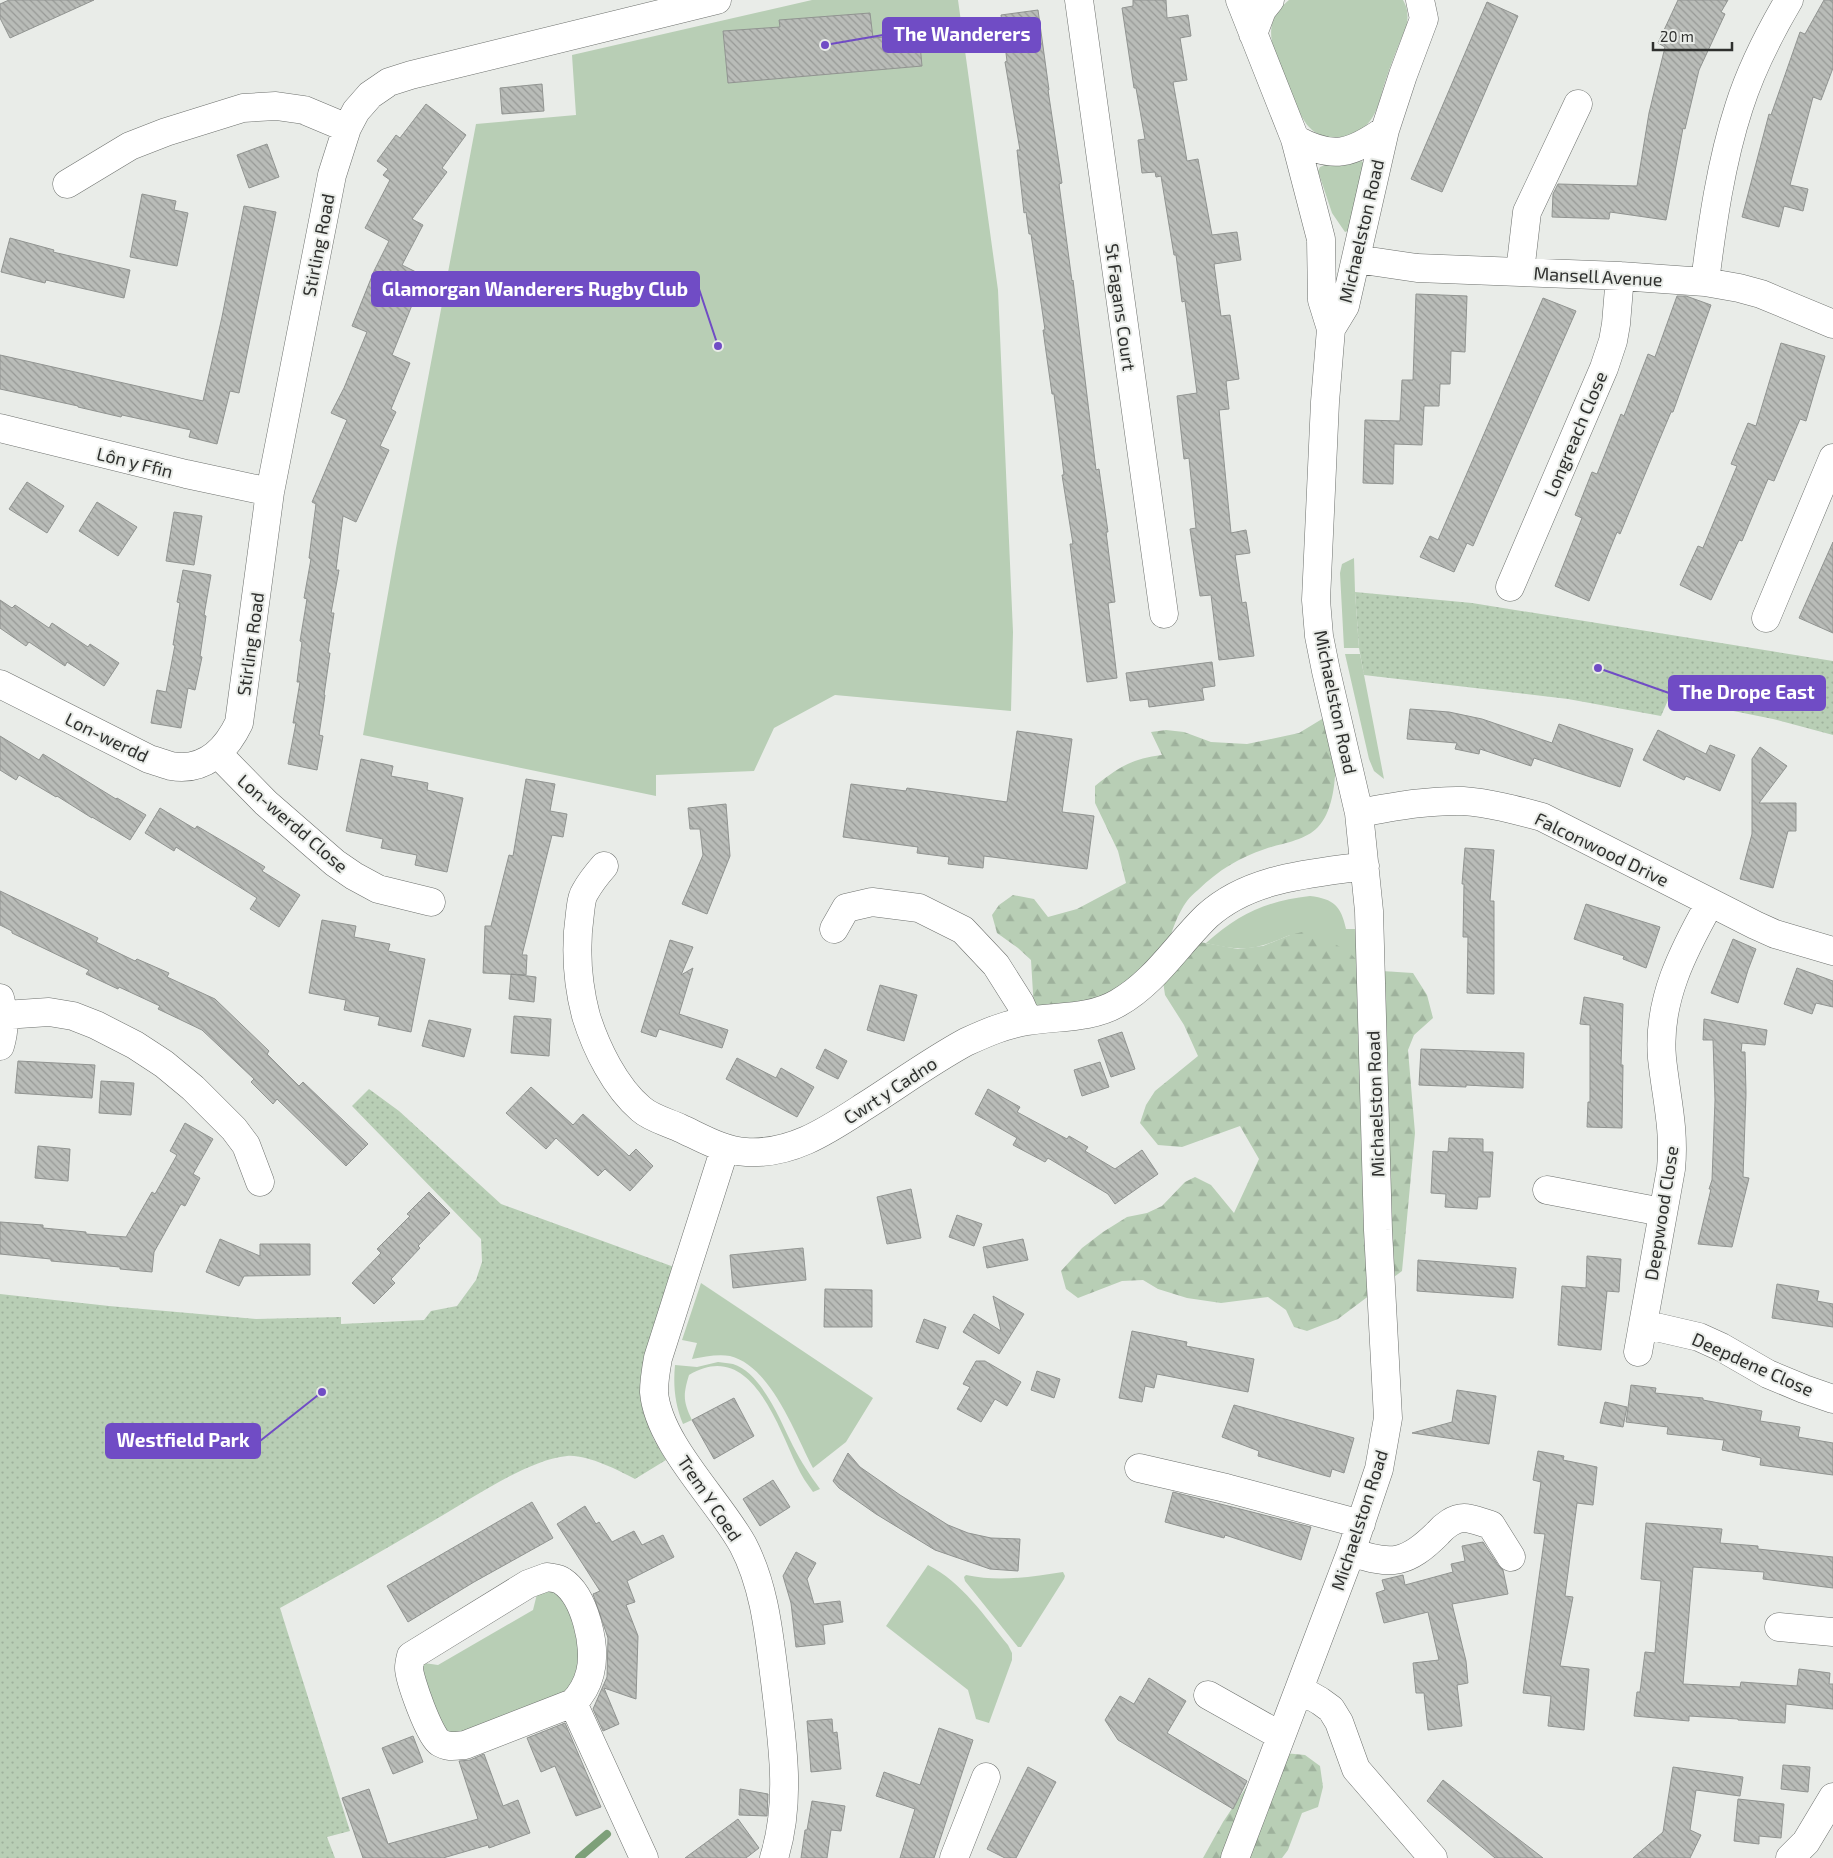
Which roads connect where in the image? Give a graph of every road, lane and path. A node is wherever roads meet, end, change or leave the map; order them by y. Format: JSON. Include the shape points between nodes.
{"nodes":[{"id":1,"x":717,"y":0,"type":"edge"},
{"id":2,"x":1079,"y":0,"type":"edge"},
{"id":3,"x":1240,"y":0,"type":"edge"},
{"id":4,"x":1270,"y":0,"type":"edge"},
{"id":5,"x":1789,"y":0,"type":"edge"},
{"id":6,"x":1427,"y":6,"type":"edge"},
{"id":7,"x":1253,"y":34,"type":"junction"},
{"id":8,"x":1578,"y":104,"type":"dead end"},
{"id":9,"x":347,"y":128,"type":"junction"},
{"id":10,"x":1385,"y":130,"type":"junction"},
{"id":11,"x":1295,"y":139,"type":"junction"},
{"id":12,"x":67,"y":184,"type":"dead end"},
{"id":13,"x":1356,"y":260,"type":"junction"},
{"id":14,"x":1520,"y":272,"type":"junction"},
{"id":15,"x":1620,"y":276,"type":"junction"},
{"id":16,"x":1705,"y":282,"type":"junction"},
{"id":17,"x":1833,"y":324,"type":"edge"},
{"id":18,"x":1331,"y":329,"type":"junction"},
{"id":19,"x":0,"y":428,"type":"edge"},
{"id":20,"x":1833,"y":458,"type":"edge"},
{"id":21,"x":270,"y":492,"type":"junction"},
{"id":22,"x":1510,"y":587,"type":"dead end"},
{"id":23,"x":1164,"y":614,"type":"dead end"},
{"id":24,"x":1766,"y":618,"type":"dead end"},
{"id":25,"x":0,"y":684,"type":"edge"},
{"id":26,"x":218,"y":754,"type":"junction"},
{"id":27,"x":1359,"y":813,"type":"junction"},
{"id":28,"x":604,"y":866,"type":"dead end"},
{"id":29,"x":1365,"y":866,"type":"junction"},
{"id":30,"x":431,"y":902,"type":"dead end"},
{"id":31,"x":1710,"y":903,"type":"junction"},
{"id":32,"x":834,"y":929,"type":"dead end"},
{"id":33,"x":1833,"y":951,"type":"edge"},
{"id":34,"x":2,"y":1007,"type":"edge"},
{"id":35,"x":1028,"y":1020,"type":"junction"},
{"id":36,"x":0,"y":1046,"type":"edge"},
{"id":37,"x":725,"y":1148,"type":"junction"},
{"id":38,"x":260,"y":1182,"type":"dead end"},
{"id":39,"x":1547,"y":1190,"type":"dead end"},
{"id":40,"x":1662,"y":1212,"type":"junction"},
{"id":41,"x":1643,"y":1324,"type":"junction"},
{"id":42,"x":1638,"y":1352,"type":"dead end"},
{"id":43,"x":1833,"y":1399,"type":"edge"},
{"id":44,"x":1139,"y":1468,"type":"dead end"},
{"id":45,"x":1361,"y":1524,"type":"junction"},
{"id":46,"x":1352,"y":1552,"type":"junction"},
{"id":47,"x":1511,"y":1557,"type":"dead end"},
{"id":48,"x":1778,"y":1627,"type":"dead end"},
{"id":49,"x":1833,"y":1632,"type":"edge"},
{"id":50,"x":1299,"y":1689,"type":"junction"},
{"id":51,"x":1208,"y":1695,"type":"dead end"},
{"id":52,"x":573,"y":1703,"type":"junction"},
{"id":53,"x":1281,"y":1736,"type":"junction"},
{"id":54,"x":986,"y":1778,"type":"dead end"},
{"id":55,"x":1833,"y":1796,"type":"edge"},
{"id":56,"x":644,"y":1858,"type":"edge"},
{"id":57,"x":774,"y":1858,"type":"edge"},
{"id":58,"x":954,"y":1858,"type":"edge"},
{"id":59,"x":1234,"y":1858,"type":"edge"},
{"id":60,"x":1433,"y":1858,"type":"edge"},
{"id":61,"x":1790,"y":1858,"type":"edge"}],
"edges":[{"from":1,"to":9,"type":"street","name":"Stirling Road","via":[[411,74],[389,82],[370,95]]},
{"from":2,"to":23,"type":"street","name":"St Fagans Court"},
{"from":3,"to":7,"type":"street","name":"Michaelston Road"},
{"from":4,"to":7,"type":"street","via":[[1262,10]]},
{"from":5,"to":16,"type":"street","via":[[1753,68],[1739,107],[1726,154]]},
{"from":6,"to":10,"type":"street","name":"Michaelston Road"},
{"from":7,"to":11,"type":"street","name":"Michaelston Road"},
{"from":8,"to":14,"type":"street","via":[[1527,212]]},
{"from":9,"to":12,"type":"street","via":[[304,110],[276,106],[243,108],[130,146]]},
{"from":9,"to":21,"type":"street","name":"Stirling Road","via":[[332,175]]},
{"from":10,"to":11,"type":"street","via":[[1364,145],[1346,152],[1328,152]]},
{"from":10,"to":13,"type":"street","name":"Michaelston Road"},
{"from":11,"to":18,"type":"street","name":"Michaelston Road","via":[[1321,239],[1322,300]]},
{"from":13,"to":14,"type":"street","name":"Mansell Avenue","via":[[1417,268]]},
{"from":13,"to":18,"type":"street","name":"Michaelston Road","via":[[1345,306]]},
{"from":14,"to":15,"type":"street","name":"Mansell Avenue"},
{"from":15,"to":16,"type":"street","name":"Mansell Avenue"},
{"from":15,"to":22,"type":"street","name":"Longreach Close","via":[[1616,324],[1604,368]]},
{"from":16,"to":17,"type":"street","name":"Mansell Avenue","via":[[1761,294]]},
{"from":18,"to":27,"type":"street","name":"Michaelston Road","via":[[1316,600],[1326,671]]},
{"from":19,"to":21,"type":"street","name":"Lôn y Ffin"},
{"from":20,"to":24,"type":"street"},
{"from":21,"to":26,"type":"street","name":"Stirling Road","via":[[239,723],[231,740]]},
{"from":25,"to":26,"type":"street","name":"Lon-werdd","via":[[149,759],[173,766],[194,766]]},
{"from":26,"to":30,"type":"street","name":"Lon-werdd Close","via":[[266,803],[335,863],[378,888]]},
{"from":27,"to":29,"type":"street","name":"Michaelston Road"},
{"from":27,"to":31,"type":"street","name":"Falconwood Drive","via":[[1441,801],[1472,802],[1520,810],[1542,817]]},
{"from":28,"to":37,"type":"street","name":"Cwrt y Cadno","via":[[583,895],[578,932],[581,996],[598,1044],[624,1091],[642,1110]]},
{"from":29,"to":35,"type":"street","name":"Cwrt y Cadno","via":[[1286,878],[1244,891],[1225,901],[1153,975],[1117,1004],[1081,1015]]},
{"from":29,"to":45,"type":"street","name":"Michaelston Road","via":[[1370,918],[1378,1230],[1388,1418],[1378,1469]]},
{"from":31,"to":33,"type":"street","name":"Falconwood Drive","via":[[1775,934]]},
{"from":31,"to":40,"type":"street","name":"Deepwood Close","via":[[1674,976],[1663,1020],[1662,1058],[1673,1149]]},
{"from":32,"to":35,"type":"street","via":[[846,908],[872,902],[919,908],[963,930],[996,964]]},
{"from":34,"to":36,"type":"street","via":[[4,1034]]},
{"from":34,"to":38,"type":"street","via":[[73,1016],[135,1045],[164,1064],[234,1129],[246,1145]]},
{"from":35,"to":37,"type":"street","name":"Cwrt y Cadno","via":[[967,1042],[945,1054],[823,1134],[797,1146],[760,1152]]},
{"from":37,"to":57,"type":"street","name":"Trem Y Coed","via":[[658,1358],[654,1392],[667,1434],[743,1545],[764,1600],[785,1770],[781,1830]]},
{"from":39,"to":40,"type":"street"},
{"from":40,"to":41,"type":"street","name":"Deepwood Close"},
{"from":41,"to":42,"type":"street","name":"Deepwood Close"},
{"from":41,"to":43,"type":"street","name":"Deepdene Close","via":[[1699,1337],[1768,1374]]},
{"from":44,"to":45,"type":"street"},
{"from":45,"to":46,"type":"street","name":"Michaelston Road"},
{"from":46,"to":47,"type":"street","via":[[1371,1558],[1398,1560],[1422,1549],[1446,1525],[1464,1518],[1491,1525]]},
{"from":46,"to":50,"type":"street","name":"Michaelston Road"},
{"from":48,"to":49,"type":"street"},
{"from":50,"to":53,"type":"street","name":"Michaelston Road"},
{"from":50,"to":60,"type":"street","via":[[1331,1709],[1356,1769]]},
{"from":51,"to":53,"type":"street"},
{"from":52,"to":52,"type":"street","via":[[451,1747],[438,1742],[431,1733],[408,1667],[411,1656],[528,1584],[547,1577],[561,1580],[572,1590],[582,1607],[591,1637],[591,1672],[580,1696]]},
{"from":52,"to":56,"type":"street"},
{"from":53,"to":59,"type":"street","name":"Michaelston Road"},
{"from":54,"to":58,"type":"street"},
{"from":55,"to":61,"type":"street","via":[[1806,1842]]}]}
